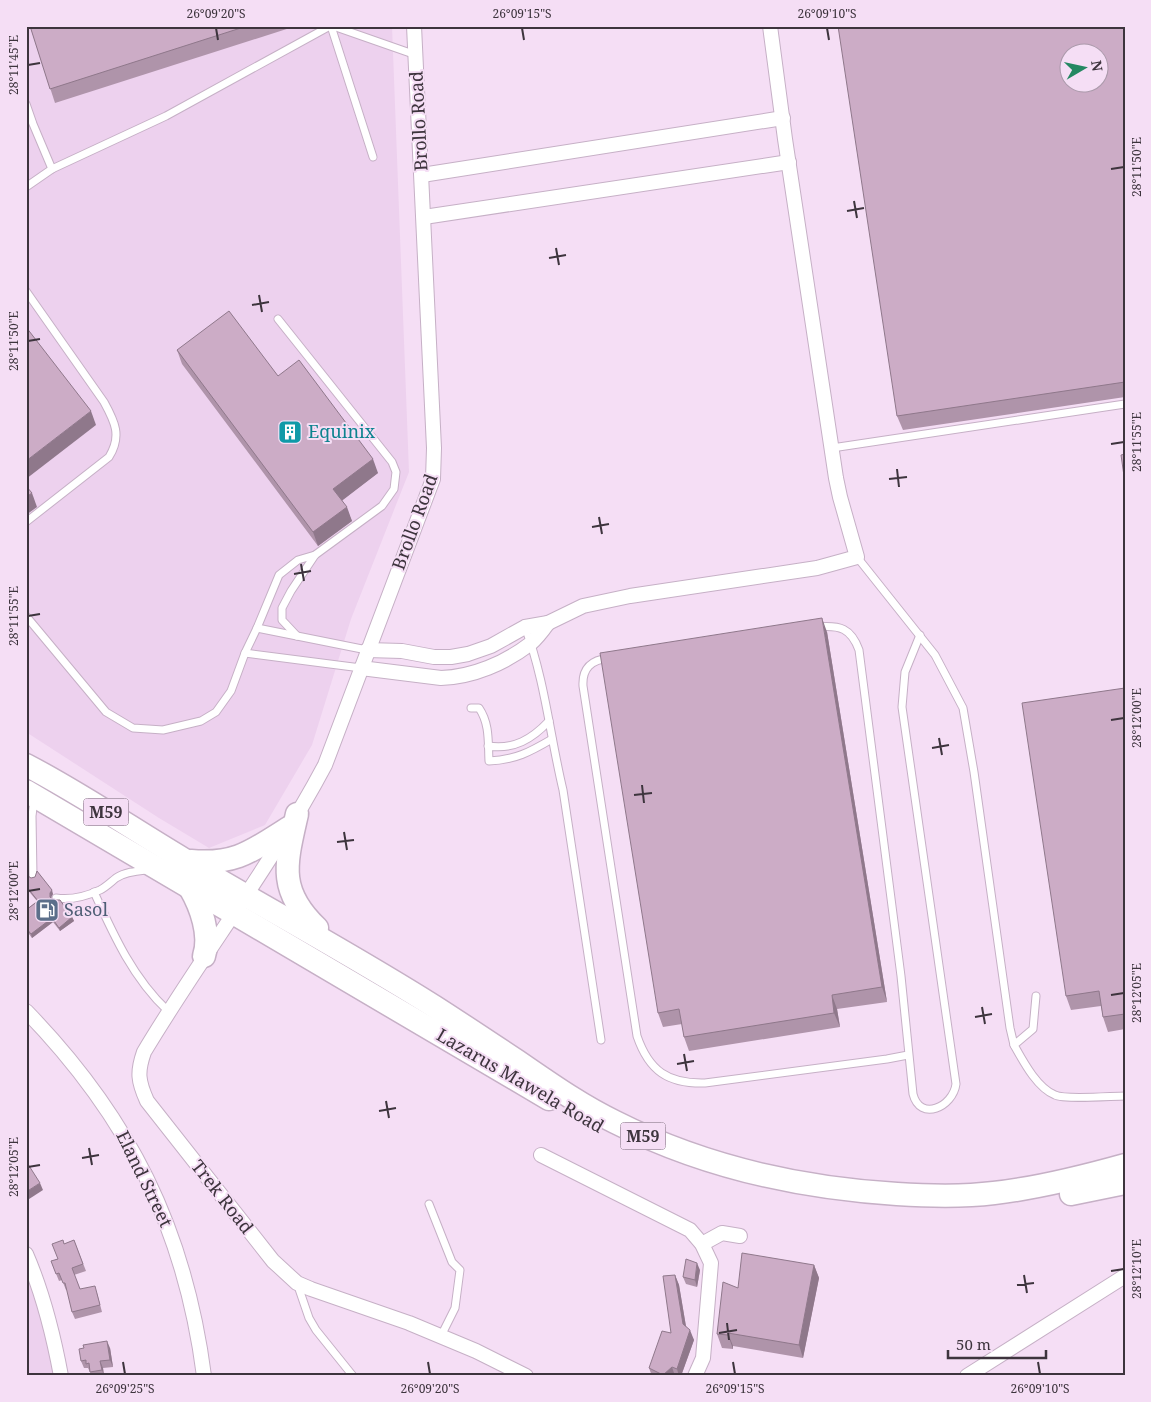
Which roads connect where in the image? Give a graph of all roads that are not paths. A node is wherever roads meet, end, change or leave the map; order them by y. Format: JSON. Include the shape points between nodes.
{"nodes":[{"id":1,"x":332,"y":26,"type":"edge"},
{"id":2,"x":414,"y":26,"type":"edge"},
{"id":3,"x":770,"y":26,"type":"edge"},
{"id":4,"x":416,"y":55,"type":"junction"},
{"id":5,"x":26,"y":104,"type":"edge"},
{"id":6,"x":782,"y":118,"type":"junction"},
{"id":7,"x":374,"y":157,"type":"dead end"},
{"id":8,"x":789,"y":162,"type":"junction"},
{"id":9,"x":52,"y":169,"type":"junction"},
{"id":10,"x":422,"y":174,"type":"junction"},
{"id":11,"x":26,"y":187,"type":"edge"},
{"id":12,"x":424,"y":217,"type":"junction"},
{"id":13,"x":26,"y":291,"type":"edge"},
{"id":14,"x":278,"y":319,"type":"dead end"},
{"id":15,"x":1125,"y":404,"type":"edge"},
{"id":16,"x":832,"y":448,"type":"junction"},
{"id":17,"x":26,"y":522,"type":"edge"},
{"id":18,"x":315,"y":555,"type":"junction"},
{"id":19,"x":857,"y":557,"type":"junction"},
{"id":20,"x":26,"y":616,"type":"edge"},
{"id":21,"x":548,"y":624,"type":"junction"},
{"id":22,"x":525,"y":627,"type":"junction"},
{"id":23,"x":257,"y":628,"type":"junction"},
{"id":24,"x":811,"y":628,"type":"edge"},
{"id":25,"x":297,"y":636,"type":"junction"},
{"id":26,"x":920,"y":636,"type":"junction"},
{"id":27,"x":531,"y":643,"type":"junction"},
{"id":28,"x":367,"y":650,"type":"junction"},
{"id":29,"x":245,"y":653,"type":"junction"},
{"id":30,"x":618,"y":657,"type":"edge"},
{"id":31,"x":361,"y":668,"type":"junction"},
{"id":32,"x":471,"y":708,"type":"dead end"},
{"id":33,"x":549,"y":721,"type":"junction"},
{"id":34,"x":552,"y":739,"type":"junction"},
{"id":35,"x":488,"y":746,"type":"junction"},
{"id":36,"x":26,"y":765,"type":"edge"},
{"id":37,"x":30,"y":793,"type":"edge"},
{"id":38,"x":294,"y":821,"type":"junction"},
{"id":39,"x":185,"y":860,"type":"junction"},
{"id":40,"x":161,"y":871,"type":"junction"},
{"id":41,"x":33,"y":876,"type":"edge"},
{"id":42,"x":190,"y":888,"type":"junction"},
{"id":43,"x":94,"y":892,"type":"junction"},
{"id":44,"x":247,"y":895,"type":"junction"},
{"id":45,"x":56,"y":898,"type":"edge"},
{"id":46,"x":235,"y":914,"type":"junction"},
{"id":47,"x":345,"y":952,"type":"junction"},
{"id":48,"x":204,"y":956,"type":"junction"},
{"id":49,"x":1036,"y":996,"type":"dead end"},
{"id":50,"x":26,"y":1011,"type":"edge"},
{"id":51,"x":168,"y":1011,"type":"junction"},
{"id":52,"x":601,"y":1040,"type":"dead end"},
{"id":53,"x":1014,"y":1045,"type":"junction"},
{"id":54,"x":908,"y":1055,"type":"junction"},
{"id":55,"x":1125,"y":1096,"type":"edge"},
{"id":56,"x":541,"y":1155,"type":"dead end"},
{"id":57,"x":1125,"y":1165,"type":"edge"},
{"id":58,"x":1125,"y":1183,"type":"edge"},
{"id":59,"x":429,"y":1204,"type":"dead end"},
{"id":60,"x":740,"y":1236,"type":"dead end"},
{"id":61,"x":702,"y":1244,"type":"junction"},
{"id":62,"x":26,"y":1254,"type":"edge"},
{"id":63,"x":1125,"y":1276,"type":"edge"},
{"id":64,"x":297,"y":1283,"type":"junction"},
{"id":65,"x":441,"y":1336,"type":"junction"},
{"id":66,"x":61,"y":1376,"type":"edge"},
{"id":67,"x":204,"y":1376,"type":"edge"},
{"id":68,"x":353,"y":1376,"type":"edge"},
{"id":69,"x":526,"y":1376,"type":"edge"},
{"id":70,"x":695,"y":1376,"type":"edge"},
{"id":71,"x":967,"y":1376,"type":"edge"}],
"edges":[{"from":1,"to":4,"type":"lane"},
{"from":1,"to":7,"type":"lane"},
{"from":1,"to":9,"type":"lane","via":[[166,116]]},
{"from":2,"to":4,"type":"street","name":"Brollo Road"},
{"from":3,"to":6,"type":"street"},
{"from":4,"to":10,"type":"street","name":"Brollo Road"},
{"from":5,"to":9,"type":"lane"},
{"from":6,"to":8,"type":"street"},
{"from":6,"to":10,"type":"street"},
{"from":8,"to":12,"type":"street"},
{"from":8,"to":16,"type":"street"},
{"from":9,"to":11,"type":"lane"},
{"from":10,"to":12,"type":"street","name":"Brollo Road"},
{"from":12,"to":28,"type":"street","name":"Brollo Road","via":[[435,473]]},
{"from":13,"to":17,"type":"lane","via":[[104,402],[117,430],[115,447],[109,457]]},
{"from":14,"to":18,"type":"lane","via":[[392,462],[396,472],[394,489],[382,506]]},
{"from":15,"to":16,"type":"lane"},
{"from":16,"to":19,"type":"street","via":[[840,497]]},
{"from":18,"to":23,"type":"lane","via":[[298,560],[279,575]]},
{"from":18,"to":25,"type":"lane","via":[[282,608],[282,620]]},
{"from":19,"to":21,"type":"street","via":[[817,568],[608,600],[583,606]]},
{"from":19,"to":26,"type":"lane"},
{"from":20,"to":29,"type":"lane","via":[[106,712],[133,728],[163,730],[201,721],[216,712],[231,691]]},
{"from":21,"to":22,"type":"street"},
{"from":21,"to":27,"type":"street"},
{"from":22,"to":27,"type":"lane"},
{"from":22,"to":28,"type":"street","via":[[481,650],[451,657]]},
{"from":23,"to":25,"type":"lane"},
{"from":23,"to":29,"type":"lane"},
{"from":24,"to":54,"type":"lane","via":[[831,626],[844,629],[856,640],[859,650],[901,976]]},
{"from":25,"to":28,"type":"lane"},
{"from":26,"to":53,"type":"lane","via":[[935,655],[963,708]]},
{"from":26,"to":54,"type":"lane","via":[[905,672],[902,707],[955,1070],[955,1090],[948,1101],[928,1109],[915,1102]]},
{"from":27,"to":31,"type":"street","via":[[494,666],[454,678]]},
{"from":27,"to":33,"type":"lane"},
{"from":28,"to":31,"type":"street","name":"Brollo Road"},
{"from":29,"to":31,"type":"lane"},
{"from":30,"to":54,"type":"lane","via":[[598,659],[582,675],[582,680],[637,1036],[646,1057],[659,1071],[676,1080],[705,1083]]},
{"from":31,"to":38,"type":"street","name":"Brollo Road","via":[[325,765]]},
{"from":32,"to":35,"type":"lane","via":[[480,708],[485,716]]},
{"from":33,"to":34,"type":"lane"},
{"from":33,"to":35,"type":"lane","via":[[524,742],[498,748]]},
{"from":34,"to":35,"type":"lane","via":[[510,759],[489,761]]},
{"from":34,"to":52,"type":"lane","via":[[563,790]]},
{"from":36,"to":39,"type":"main road","number":"M59"},
{"from":37,"to":40,"type":"main road","name":"Lazarus Mawela Road","number":"M59"},
{"from":37,"to":41,"type":"lane"},
{"from":38,"to":39,"type":"main road","via":[[237,858],[222,862]]},
{"from":38,"to":44,"type":"street","name":"Brollo Road"},
{"from":38,"to":47,"type":"main road","via":[[288,860],[292,896],[308,920]]},
{"from":39,"to":44,"type":"main road","number":"M59"},
{"from":40,"to":42,"type":"main road","name":"Lazarus Mawela Road","number":"M59"},
{"from":40,"to":43,"type":"lane","via":[[129,873]]},
{"from":42,"to":46,"type":"main road","name":"Lazarus Mawela Road","number":"M59"},
{"from":42,"to":48,"type":"main road","via":[[202,916]]},
{"from":43,"to":45,"type":"lane"},
{"from":43,"to":51,"type":"lane","via":[[128,963]]},
{"from":44,"to":46,"type":"street","name":"Trek Road"},
{"from":44,"to":47,"type":"main road","name":"Lazarus Mawela Road","number":"M59"},
{"from":46,"to":48,"type":"street","name":"Trek Road"},
{"from":46,"to":58,"type":"main road","name":"Lazarus Mawela Road","number":"M59","via":[[566,1109],[615,1135],[721,1175],[774,1189],[842,1200],[948,1207],[1066,1196]]},
{"from":47,"to":57,"type":"main road","name":"Lazarus Mawela Road","number":"M59","via":[[560,1091],[613,1121],[695,1156],[751,1172],[846,1190],[949,1196],[1023,1189]]},
{"from":48,"to":51,"type":"street","name":"Trek Road"},
{"from":49,"to":53,"type":"lane","via":[[1033,1029]]},
{"from":50,"to":67,"type":"street","name":"Eland Street","via":[[69,1057],[97,1094],[155,1193],[191,1297]]},
{"from":51,"to":64,"type":"street","name":"Trek Road","via":[[144,1052],[140,1066],[139,1078],[147,1101],[273,1261]]},
{"from":53,"to":55,"type":"lane","via":[[1025,1065],[1056,1096]]},
{"from":56,"to":61,"type":"street","via":[[690,1230]]},
{"from":59,"to":65,"type":"lane","via":[[452,1262],[460,1270],[455,1308]]},
{"from":60,"to":61,"type":"street","via":[[722,1233]]},
{"from":61,"to":70,"type":"street","via":[[711,1263],[702,1358]]},
{"from":62,"to":66,"type":"street","via":[[44,1300]]},
{"from":63,"to":71,"type":"street"},
{"from":64,"to":65,"type":"street","name":"Trek Road","via":[[325,1296]]},
{"from":64,"to":68,"type":"lane","via":[[313,1324]]},
{"from":65,"to":69,"type":"street","name":"Trek Road"}]}
